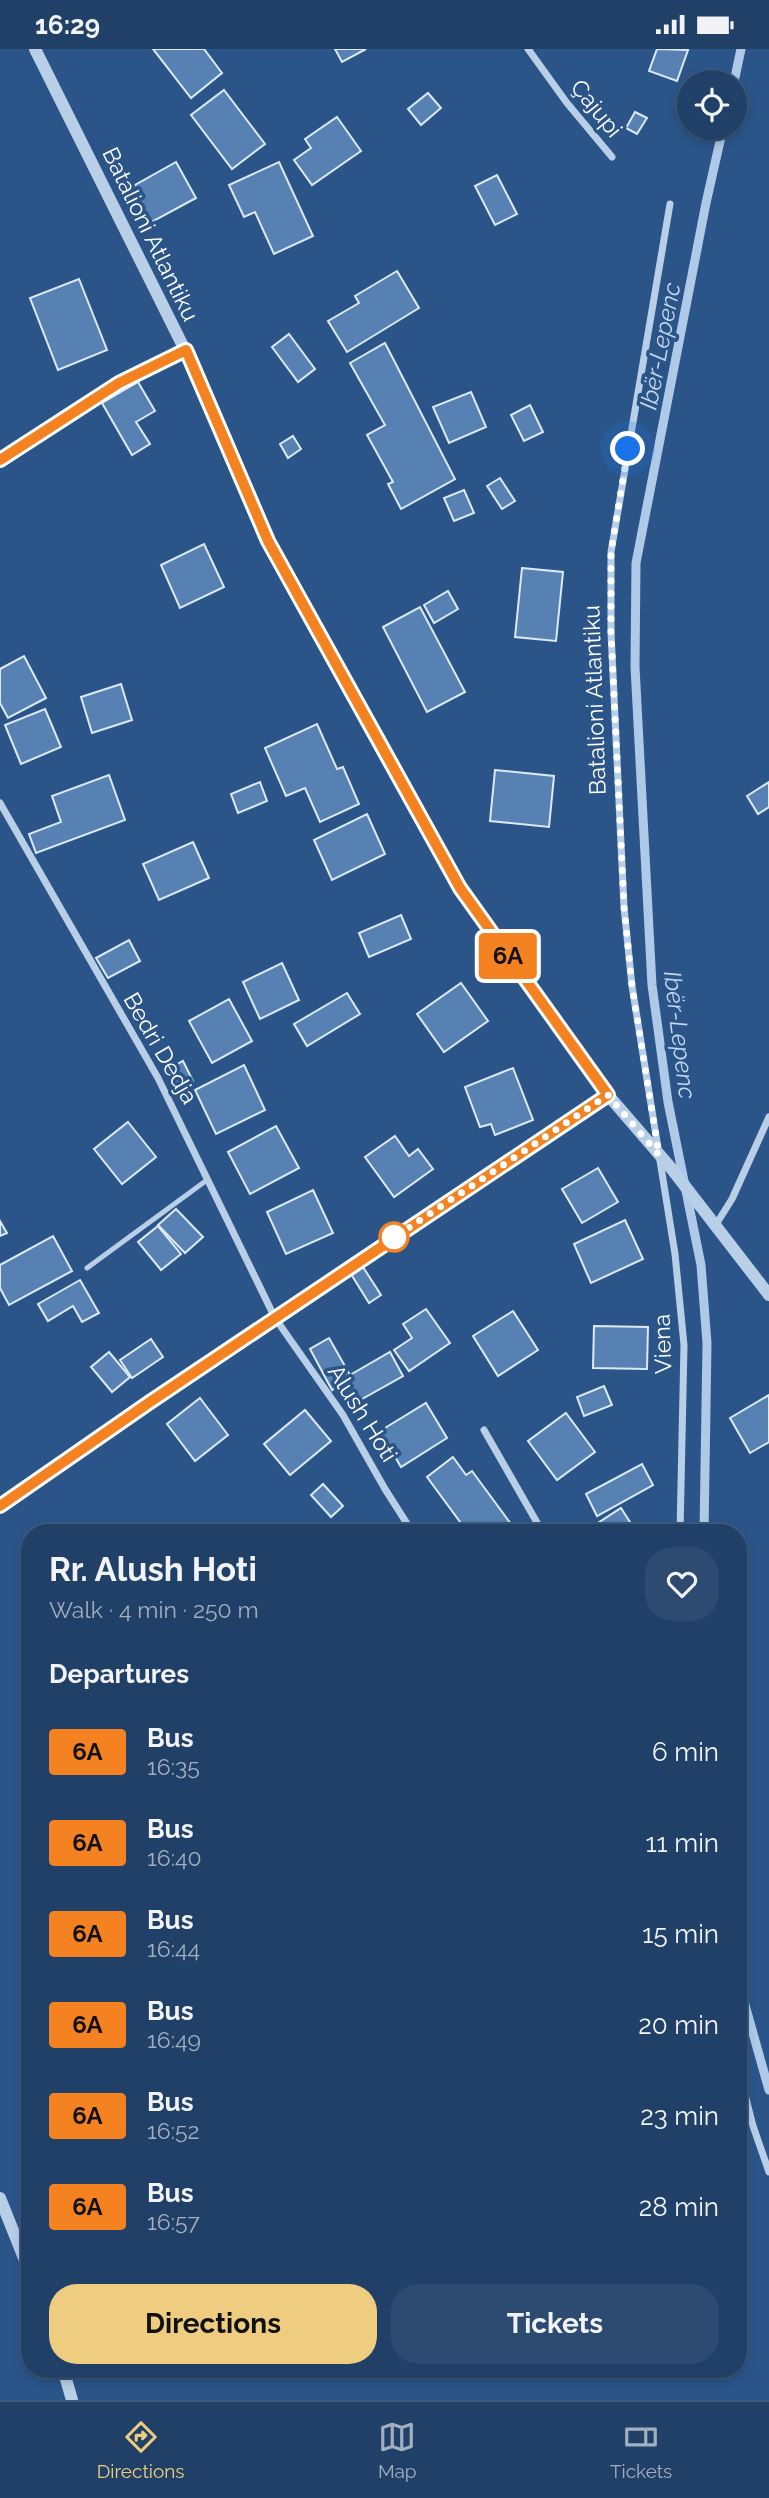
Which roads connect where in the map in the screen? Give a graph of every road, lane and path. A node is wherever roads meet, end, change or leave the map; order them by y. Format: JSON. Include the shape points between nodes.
{"nodes":[{"id":1,"x":35,"y":49,"type":"edge"},
{"id":2,"x":528,"y":49,"type":"edge"},
{"id":3,"x":612,"y":157,"type":"dead end"},
{"id":4,"x":670,"y":204,"type":"dead end"},
{"id":5,"x":186,"y":350,"type":"junction"},
{"id":6,"x":0,"y":460,"type":"edge"},
{"id":7,"x":0,"y":803,"type":"edge"},
{"id":8,"x":608,"y":1095,"type":"junction"},
{"id":9,"x":769,"y":1117,"type":"edge"},
{"id":10,"x":659,"y":1155,"type":"junction"},
{"id":11,"x":207,"y":1181,"type":"junction"},
{"id":12,"x":715,"y":1226,"type":"junction"},
{"id":13,"x":87,"y":1268,"type":"dead end"},
{"id":14,"x":769,"y":1295,"type":"edge"},
{"id":15,"x":275,"y":1318,"type":"junction"},
{"id":16,"x":484,"y":1430,"type":"dead end"},
{"id":17,"x":0,"y":1506,"type":"edge"},
{"id":18,"x":407,"y":1524,"type":"edge"},
{"id":19,"x":537,"y":1524,"type":"edge"},
{"id":20,"x":680,"y":1524,"type":"edge"},
{"id":21,"x":747,"y":2102,"type":"edge"},
{"id":22,"x":769,"y":2172,"type":"edge"},
{"id":23,"x":0,"y":2198,"type":"edge"},
{"id":24,"x":21,"y":2250,"type":"edge"},
{"id":25,"x":66,"y":2378,"type":"edge"},
{"id":26,"x":72,"y":2400,"type":"edge"}],
"edges":[{"from":1,"to":5,"type":"street","name":"Batalioni Atlantiku"},
{"from":2,"to":3,"type":"street","name":"Çajupi"},
{"from":4,"to":10,"type":"street","name":"Batalioni Atlantiku","via":[[611,552],[624,907]]},
{"from":5,"to":6,"type":"street","via":[[119,383]]},
{"from":5,"to":8,"type":"street","name":"Batalioni Atlantiku","via":[[268,541],[460,888]]},
{"from":7,"to":11,"type":"street","name":"Bedri Dedja","via":[[158,1078]]},
{"from":8,"to":10,"type":"street","name":"Batalioni Atlantiku"},
{"from":8,"to":15,"type":"street"},
{"from":9,"to":12,"type":"street"},
{"from":10,"to":12,"type":"street","name":"Batalioni Atlantiku"},
{"from":10,"to":20,"type":"street","name":"Viena","via":[[684,1345]]},
{"from":11,"to":13,"type":"lane"},
{"from":11,"to":15,"type":"street","name":"Bedri Dedja"},
{"from":12,"to":14,"type":"street","name":"Batalioni Atlantiku"},
{"from":15,"to":17,"type":"street"},
{"from":15,"to":18,"type":"street","name":"Alush Hoti","via":[[342,1415]]},
{"from":16,"to":19,"type":"street"},
{"from":21,"to":22,"type":"street"},
{"from":23,"to":24,"type":"street"},
{"from":25,"to":26,"type":"street"}]}
